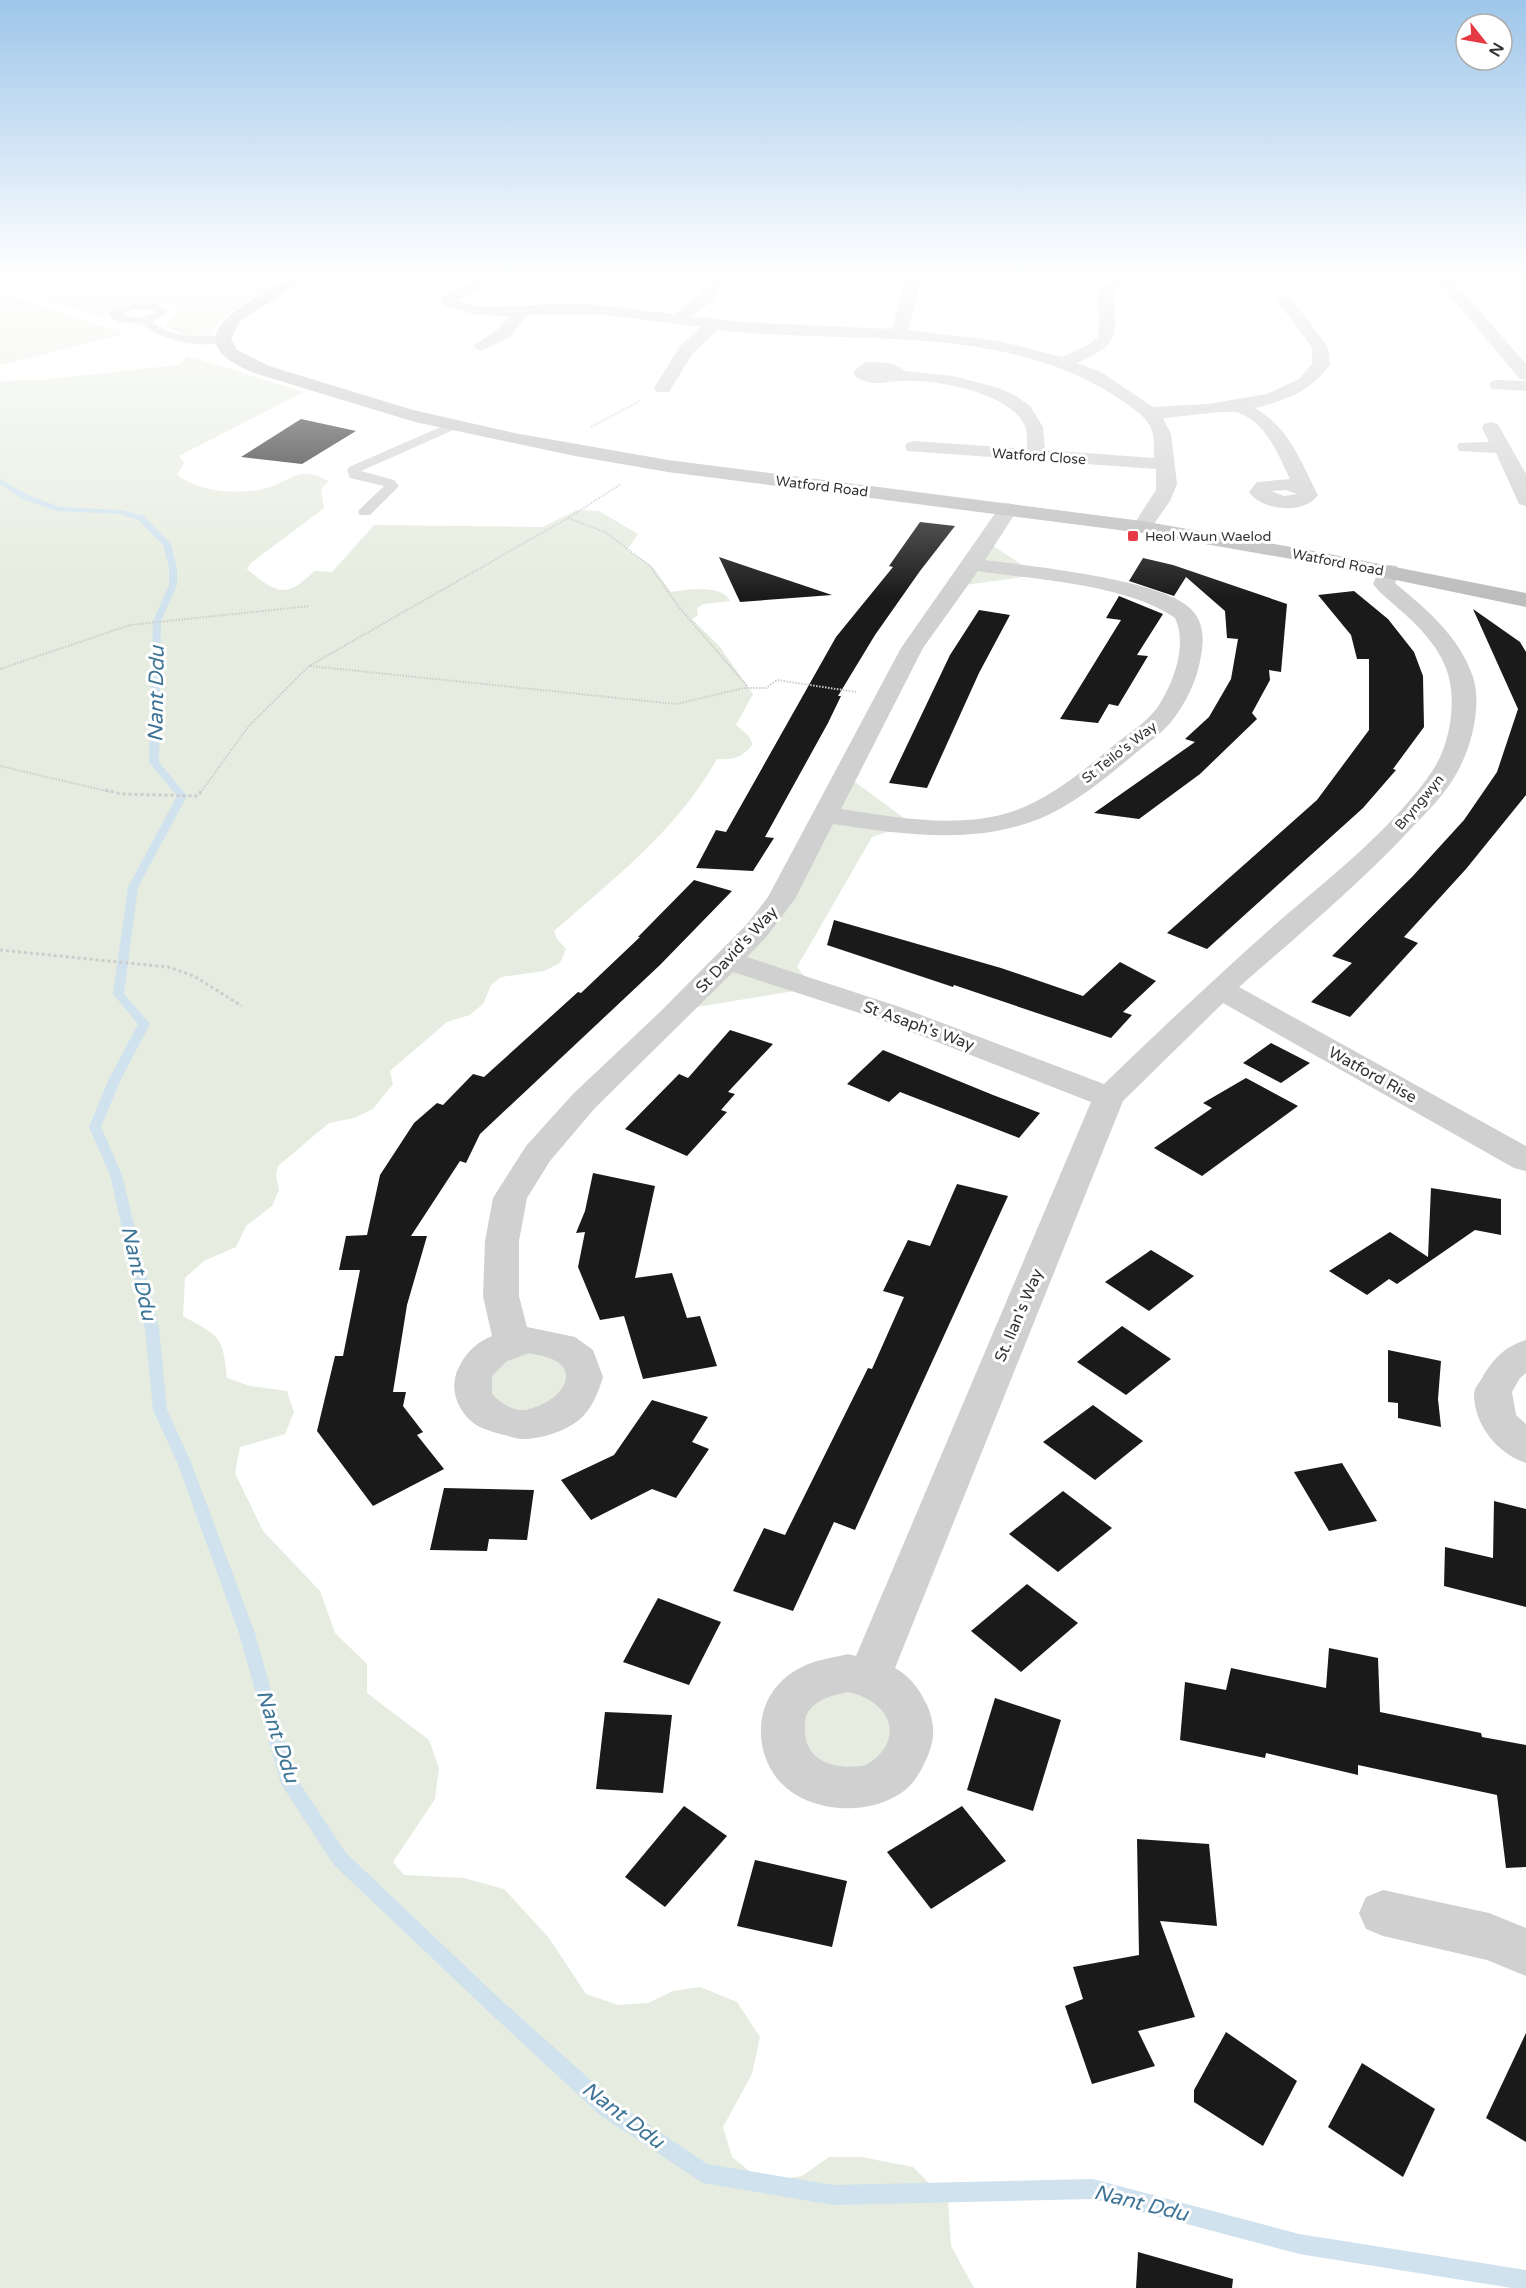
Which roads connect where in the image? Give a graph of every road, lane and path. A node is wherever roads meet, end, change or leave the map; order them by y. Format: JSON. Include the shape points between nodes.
{"nodes":[{"id":1,"x":310,"y":384,"type":"edge"},
{"id":2,"x":659,"y":384,"type":"edge"},
{"id":3,"x":960,"y":384,"type":"edge"},
{"id":4,"x":1110,"y":384,"type":"edge"},
{"id":5,"x":1302,"y":384,"type":"edge"},
{"id":6,"x":1498,"y":385,"type":"dead end"},
{"id":7,"x":1526,"y":386,"type":"edge"},
{"id":8,"x":652,"y":392,"type":"joint"},
{"id":9,"x":1238,"y":405,"type":"junction"},
{"id":10,"x":1150,"y":413,"type":"junction"},
{"id":11,"x":454,"y":425,"type":"junction"},
{"id":12,"x":1491,"y":428,"type":"dead end"},
{"id":13,"x":558,"y":447,"type":"junction"},
{"id":14,"x":914,"y":447,"type":"dead end"},
{"id":15,"x":1466,"y":447,"type":"dead end"},
{"id":16,"x":1503,"y":448,"type":"junction"},
{"id":17,"x":1036,"y":455,"type":"junction"},
{"id":18,"x":653,"y":463,"type":"junction"},
{"id":19,"x":1164,"y":464,"type":"junction"},
{"id":20,"x":1304,"y":489,"type":"dead end"},
{"id":21,"x":1526,"y":500,"type":"edge"},
{"id":22,"x":1008,"y":509,"type":"junction"},
{"id":23,"x":365,"y":512,"type":"dead end"},
{"id":24,"x":568,"y":519,"type":"junction"},
{"id":25,"x":1142,"y":527,"type":"junction"},
{"id":26,"x":972,"y":564,"type":"junction"},
{"id":27,"x":1389,"y":571,"type":"junction"},
{"id":28,"x":1526,"y":600,"type":"edge"},
{"id":29,"x":310,"y":606,"type":"dead end"},
{"id":30,"x":309,"y":666,"type":"junction"},
{"id":31,"x":0,"y":669,"type":"edge"},
{"id":32,"x":748,"y":688,"type":"junction"},
{"id":33,"x":887,"y":696,"type":"junction"},
{"id":34,"x":0,"y":766,"type":"edge"},
{"id":35,"x":826,"y":815,"type":"junction"},
{"id":36,"x":0,"y":950,"type":"edge"},
{"id":37,"x":726,"y":960,"type":"junction"},
{"id":38,"x":1220,"y":989,"type":"junction"},
{"id":39,"x":242,"y":1006,"type":"dead end"},
{"id":40,"x":1109,"y":1097,"type":"junction"},
{"id":41,"x":1526,"y":1160,"type":"edge"},
{"id":42,"x":512,"y":1343,"type":"dead end"},
{"id":43,"x":1526,"y":1354,"type":"edge"},
{"id":44,"x":1526,"y":1448,"type":"edge"},
{"id":45,"x":869,"y":1677,"type":"dead end"},
{"id":46,"x":1383,"y":1913,"type":"dead end"},
{"id":47,"x":1526,"y":1952,"type":"edge"}],
"edges":[{"from":1,"to":11,"type":"street","name":"Watford Road"},
{"from":2,"to":8,"type":"street"},
{"from":3,"to":17,"type":"street","via":[[1021,408],[1033,423]]},
{"from":4,"to":10,"type":"street"},
{"from":5,"to":9,"type":"street"},
{"from":6,"to":7,"type":"street"},
{"from":8,"to":13,"type":"path"},
{"from":9,"to":10,"type":"street"},
{"from":9,"to":20,"type":"street","via":[[1267,423],[1278,436]]},
{"from":10,"to":19,"type":"street","via":[[1162,433]]},
{"from":11,"to":13,"type":"street","name":"Watford Road"},
{"from":11,"to":23,"type":"lane","via":[[354,470],[355,475],[392,486]]},
{"from":12,"to":16,"type":"street"},
{"from":13,"to":18,"type":"street","name":"Watford Road"},
{"from":14,"to":17,"type":"street","name":"Watford Close"},
{"from":15,"to":16,"type":"street"},
{"from":16,"to":21,"type":"street"},
{"from":17,"to":19,"type":"street","name":"Watford Close"},
{"from":18,"to":22,"type":"street","name":"Watford Road"},
{"from":18,"to":24,"type":"path"},
{"from":19,"to":25,"type":"street","via":[[1167,483]]},
{"from":22,"to":25,"type":"street","name":"Watford Road"},
{"from":22,"to":26,"type":"street","name":"St David's Way"},
{"from":24,"to":30,"type":"path"},
{"from":24,"to":32,"type":"path","via":[[605,532],[650,566],[678,606]]},
{"from":25,"to":27,"type":"street","name":"Watford Road"},
{"from":26,"to":33,"type":"street","name":"St David's Way","via":[[912,648]]},
{"from":26,"to":35,"type":"street","name":"St Teilo's Way","via":[[1132,590],[1184,613],[1190,626],[1191,646],[1187,672],[1172,704],[1158,723],[1115,757],[1037,811],[1012,820],[982,826],[947,826]]},
{"from":27,"to":28,"type":"street","name":"Watford Road"},
{"from":27,"to":38,"type":"street","name":"Bryngwyn","via":[[1384,584],[1424,619],[1445,645],[1461,677],[1464,702],[1459,738],[1446,770],[1419,806],[1371,855]]},
{"from":29,"to":31,"type":"path","via":[[130,625]]},
{"from":30,"to":32,"type":"path","via":[[675,704]]},
{"from":30,"to":34,"type":"path","via":[[248,727],[198,796],[121,794]]},
{"from":32,"to":33,"type":"path","via":[[766,688],[777,680]]},
{"from":33,"to":35,"type":"street","name":"St David's Way"},
{"from":35,"to":37,"type":"street","name":"St David's Way","via":[[781,899]]},
{"from":36,"to":39,"type":"path","via":[[168,967],[194,976]]},
{"from":37,"to":40,"type":"street","name":"St Asaph's Way","via":[[899,1017]]},
{"from":37,"to":42,"type":"street","name":"St David's Way","via":[[584,1101],[538,1154],[510,1198],[502,1241],[501,1296]]},
{"from":38,"to":40,"type":"street","name":"St. Ilan's Way"},
{"from":38,"to":41,"type":"street","name":"Watford Rise"},
{"from":40,"to":45,"type":"street","name":"St. Ilan's Way"},
{"from":43,"to":44,"type":"street","via":[[1507,1368],[1493,1392],[1498,1420]]},
{"from":46,"to":47,"type":"street","via":[[1489,1937]]}]}
